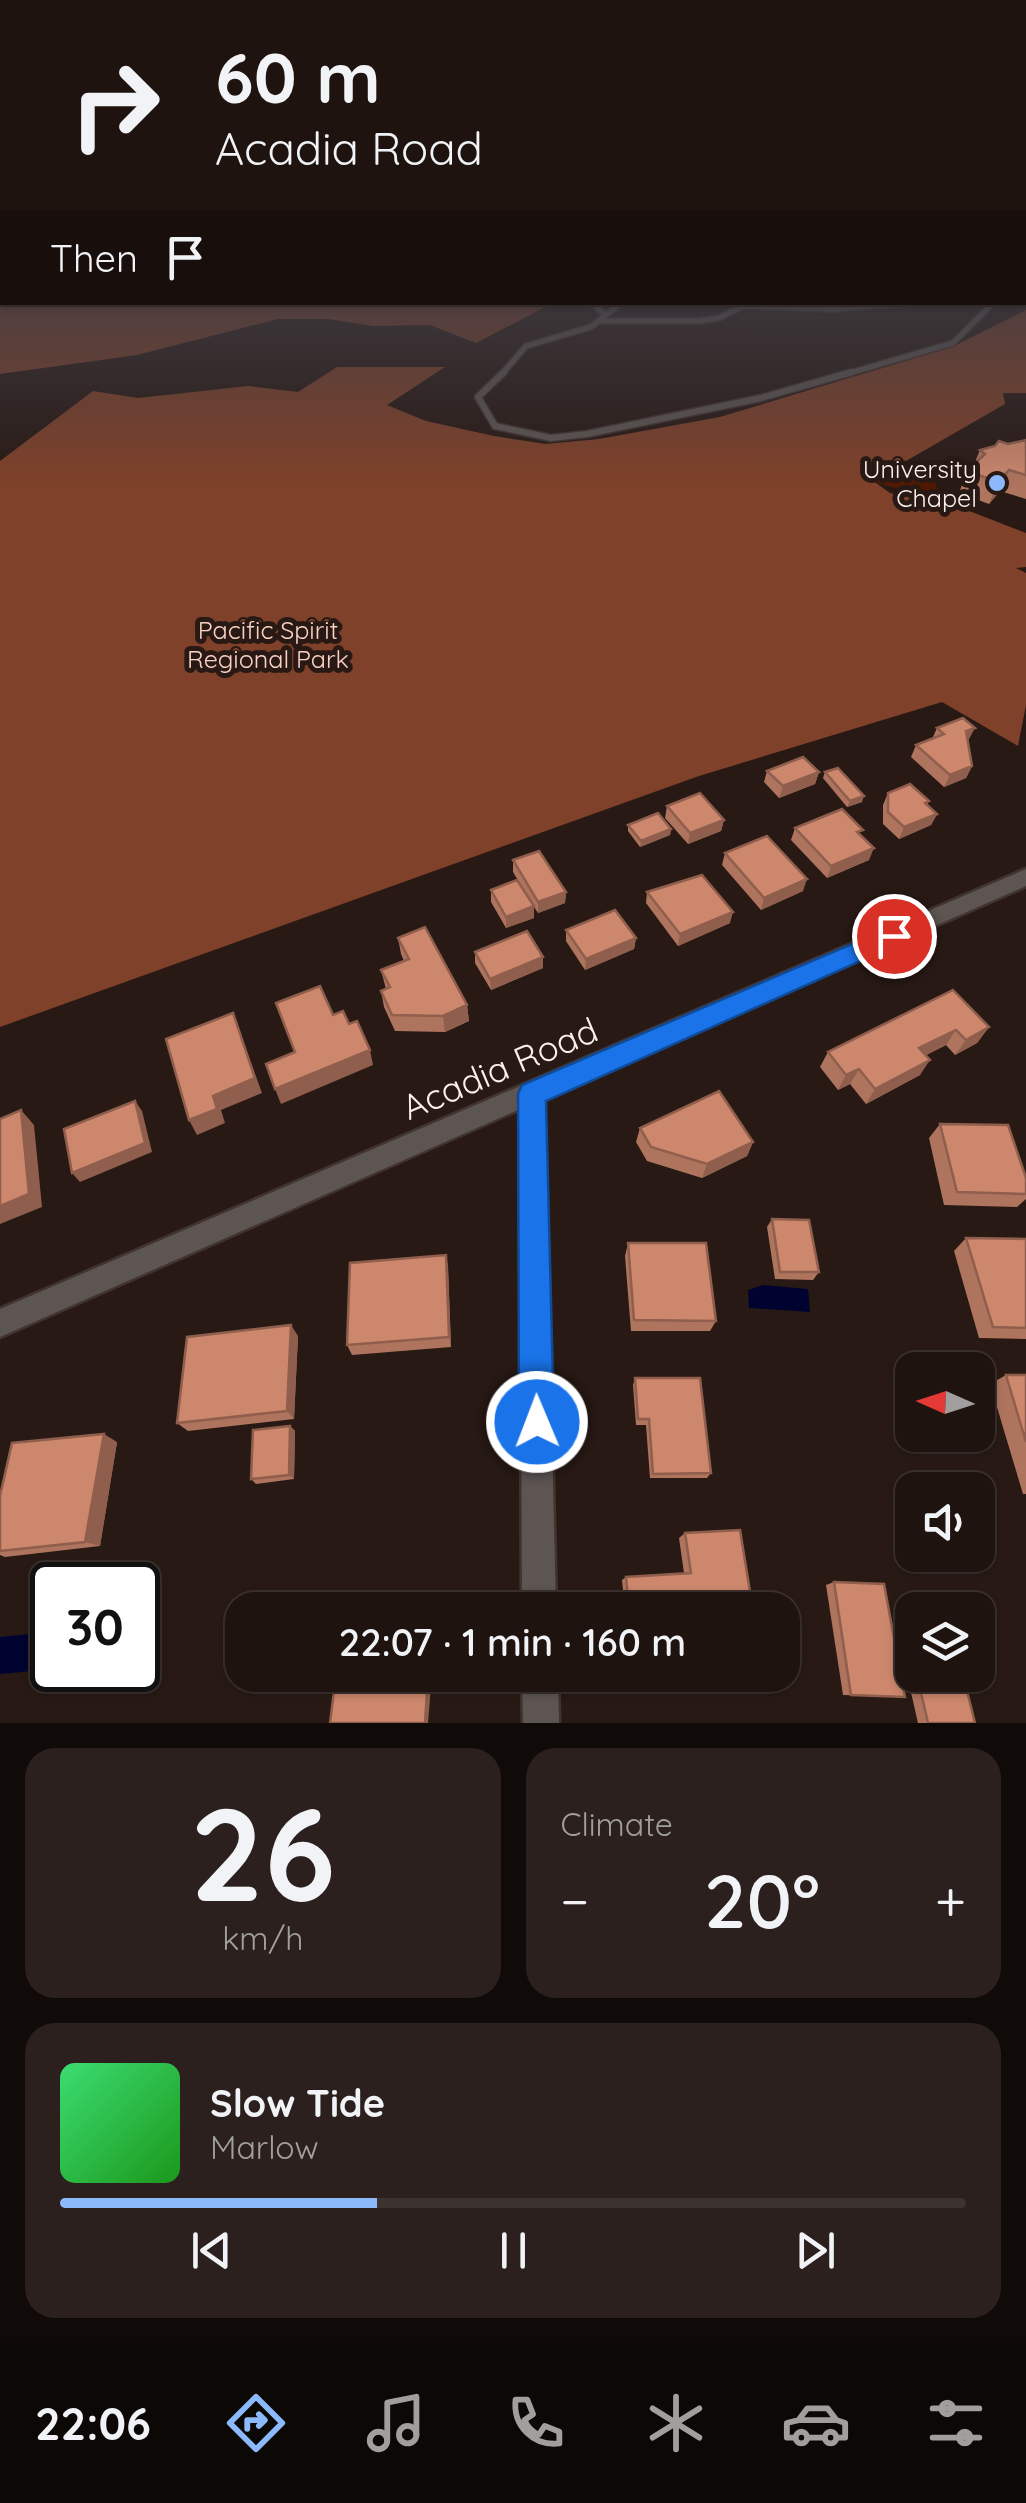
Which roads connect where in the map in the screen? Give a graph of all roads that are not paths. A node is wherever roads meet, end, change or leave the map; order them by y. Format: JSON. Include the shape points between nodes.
{"nodes":[{"id":1,"x":575,"y":328,"type":"edge"},
{"id":2,"x":967,"y":328,"type":"edge"},
{"id":3,"x":1026,"y":877,"type":"edge"},
{"id":4,"x":532,"y":1094,"type":"junction"},
{"id":5,"x":0,"y":1323,"type":"edge"},
{"id":6,"x":540,"y":1592,"type":"edge"},
{"id":7,"x":540,"y":1692,"type":"edge"},
{"id":8,"x":541,"y":1723,"type":"edge"}],
"edges":[{"from":1,"to":2,"type":"lane","via":[[526,346],[492,379],[478,397],[495,426],[552,438],[588,434],[761,398],[952,343]]},
{"from":3,"to":4,"type":"street","name":"Acadia Road"},
{"from":4,"to":5,"type":"street","name":"Acadia Road"},
{"from":4,"to":6,"type":"street"},
{"from":7,"to":8,"type":"street"}]}
